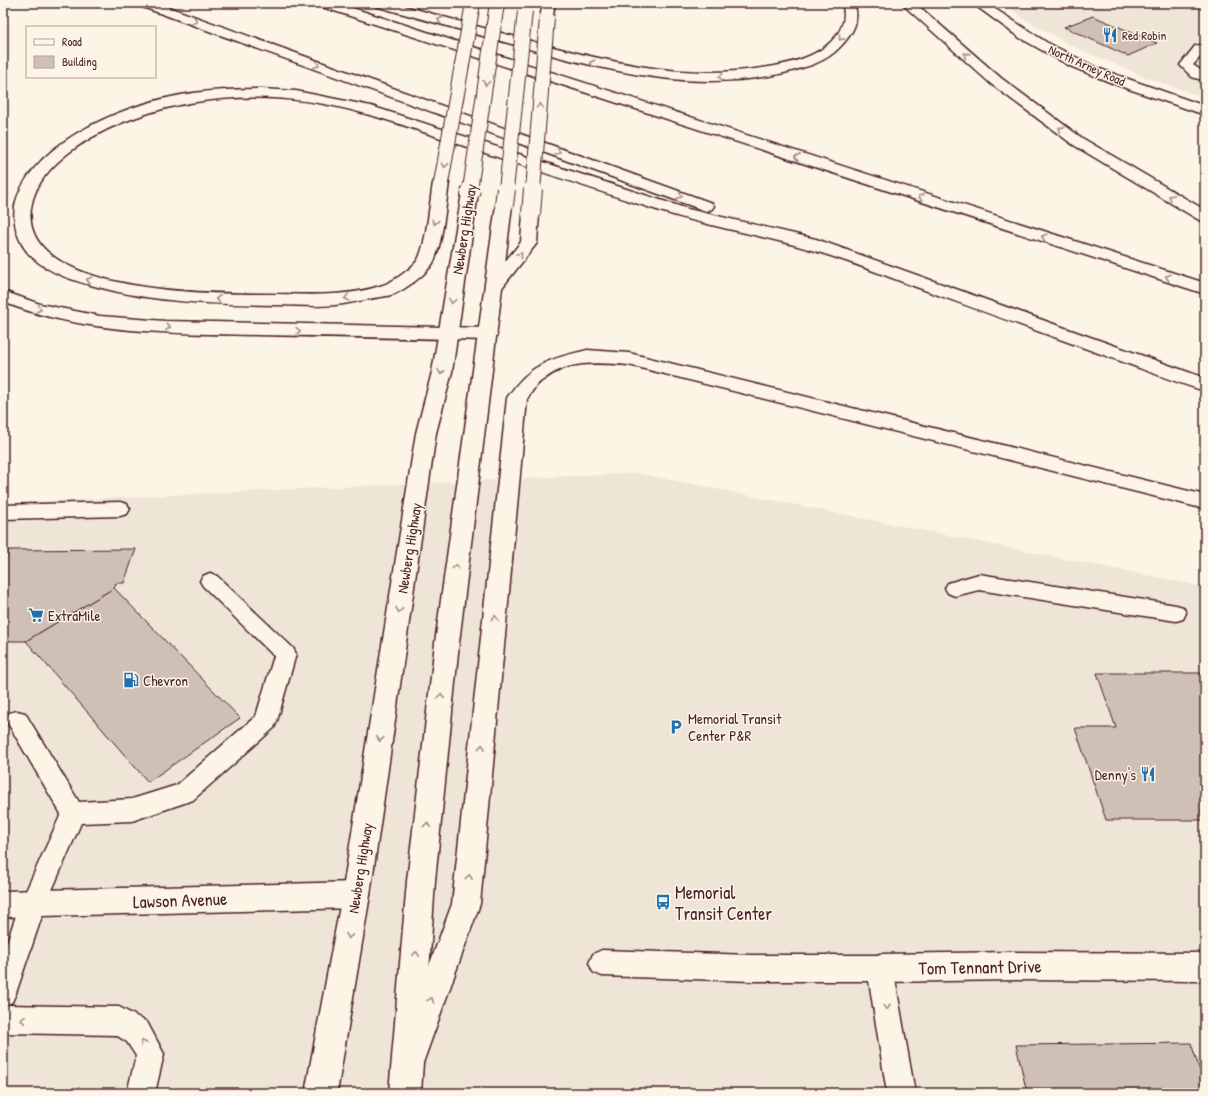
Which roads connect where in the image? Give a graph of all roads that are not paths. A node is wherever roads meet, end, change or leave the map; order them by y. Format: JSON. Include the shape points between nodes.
{"nodes":[{"id":1,"x":145,"y":3,"type":"edge"},
{"id":2,"x":324,"y":3,"type":"edge"},
{"id":3,"x":380,"y":3,"type":"edge"},
{"id":4,"x":473,"y":3,"type":"edge"},
{"id":5,"x":497,"y":3,"type":"edge"},
{"id":6,"x":848,"y":3,"type":"edge"},
{"id":7,"x":907,"y":3,"type":"edge"},
{"id":8,"x":978,"y":3,"type":"edge"},
{"id":9,"x":525,"y":7,"type":"edge"},
{"id":10,"x":548,"y":10,"type":"edge"},
{"id":11,"x":1205,"y":48,"type":"edge"},
{"id":12,"x":1205,"y":77,"type":"edge"},
{"id":13,"x":1205,"y":111,"type":"edge"},
{"id":14,"x":1205,"y":217,"type":"edge"},
{"id":15,"x":824,"y":248,"type":"junction"},
{"id":16,"x":495,"y":284,"type":"junction"},
{"id":17,"x":1205,"y":289,"type":"edge"},
{"id":18,"x":3,"y":296,"type":"edge"},
{"id":19,"x":447,"y":334,"type":"junction"},
{"id":20,"x":488,"y":334,"type":"junction"},
{"id":21,"x":1205,"y":385,"type":"edge"},
{"id":22,"x":1205,"y":502,"type":"edge"},
{"id":23,"x":120,"y":509,"type":"dead end"},
{"id":24,"x":3,"y":512,"type":"edge"},
{"id":25,"x":210,"y":581,"type":"dead end"},
{"id":26,"x":955,"y":588,"type":"dead end"},
{"id":27,"x":1176,"y":614,"type":"dead end"},
{"id":28,"x":17,"y":720,"type":"dead end"},
{"id":29,"x":73,"y":813,"type":"junction"},
{"id":30,"x":356,"y":895,"type":"junction"},
{"id":31,"x":3,"y":904,"type":"edge"},
{"id":32,"x":33,"y":904,"type":"junction"},
{"id":33,"x":602,"y":963,"type":"dead end"},
{"id":34,"x":1205,"y":967,"type":"edge"},
{"id":35,"x":880,"y":968,"type":"junction"},
{"id":36,"x":3,"y":993,"type":"edge"},
{"id":37,"x":3,"y":1019,"type":"edge"},
{"id":38,"x":408,"y":1063,"type":"junction"},
{"id":39,"x":141,"y":1093,"type":"edge"},
{"id":40,"x":321,"y":1093,"type":"edge"},
{"id":41,"x":405,"y":1093,"type":"edge"},
{"id":42,"x":901,"y":1093,"type":"edge"}],
"edges":[{"from":1,"to":15,"type":"main road","one_way":true},
{"from":17,"to":2,"type":"main road","one_way":true},
{"from":6,"to":3,"type":"main road","one_way":true,"via":[[852,10],[852,20],[848,31],[831,50],[790,67],[760,73],[706,77],[630,71],[591,63]]},
{"from":4,"to":15,"type":"main road","one_way":true,"bridge":true,"via":[[441,183],[430,249],[426,263],[388,290],[335,300],[218,299],[159,295],[80,277],[38,253],[29,239],[22,222],[23,204],[29,187],[40,171],[58,153],[86,134],[127,115],[160,105],[191,98],[261,93],[296,95],[366,109],[682,213]]},
{"from":5,"to":19,"type":"main road","name":"Newberg Highway","one_way":true,"bridge":true},
{"from":14,"to":7,"type":"main road","one_way":true,"via":[[1077,141],[996,81]]},
{"from":8,"to":13,"type":"main road","name":"North Arney Road","via":[[1005,24],[1050,49],[1109,77]]},
{"from":9,"to":16,"type":"main road","bridge":true},
{"from":16,"to":10,"type":"main road","one_way":true,"bridge":true,"via":[[529,243]]},
{"from":11,"to":12,"type":"lane","via":[[1199,49],[1186,65],[1196,74]]},
{"from":15,"to":21,"type":"main road"},
{"from":16,"to":20,"type":"main road"},
{"from":18,"to":19,"type":"main road","one_way":true,"via":[[36,309],[100,321],[165,327]]},
{"from":19,"to":20,"type":"main road"},
{"from":19,"to":30,"type":"main road","name":"Newberg Highway","one_way":true,"via":[[442,372],[426,433]]},
{"from":38,"to":20,"type":"main road","one_way":true,"via":[[421,881],[446,651]]},
{"from":38,"to":22,"type":"main road","one_way":true,"via":[[466,904],[517,398],[535,376],[559,362],[587,356],[629,360]]},
{"from":23,"to":24,"type":"lane"},
{"from":25,"to":29,"type":"lane","via":[[285,654],[266,720],[185,792],[132,810]]},
{"from":26,"to":27,"type":"lane","via":[[979,582]]},
{"from":28,"to":29,"type":"lane"},
{"from":29,"to":32,"type":"lane"},
{"from":30,"to":32,"type":"main road","name":"Lawson Avenue"},
{"from":30,"to":40,"type":"main road","name":"Newberg Highway","one_way":true},
{"from":31,"to":32,"type":"main road","name":"Lawson Avenue"},
{"from":32,"to":36,"type":"lane"},
{"from":33,"to":35,"type":"lane","via":[[751,968]]},
{"from":34,"to":35,"type":"main road","name":"Tom Tennant Drive"},
{"from":35,"to":42,"type":"lane","one_way":true},
{"from":39,"to":37,"type":"lane","one_way":true,"via":[[150,1054],[137,1032],[120,1021]]},
{"from":38,"to":41,"type":"main road"}]}
